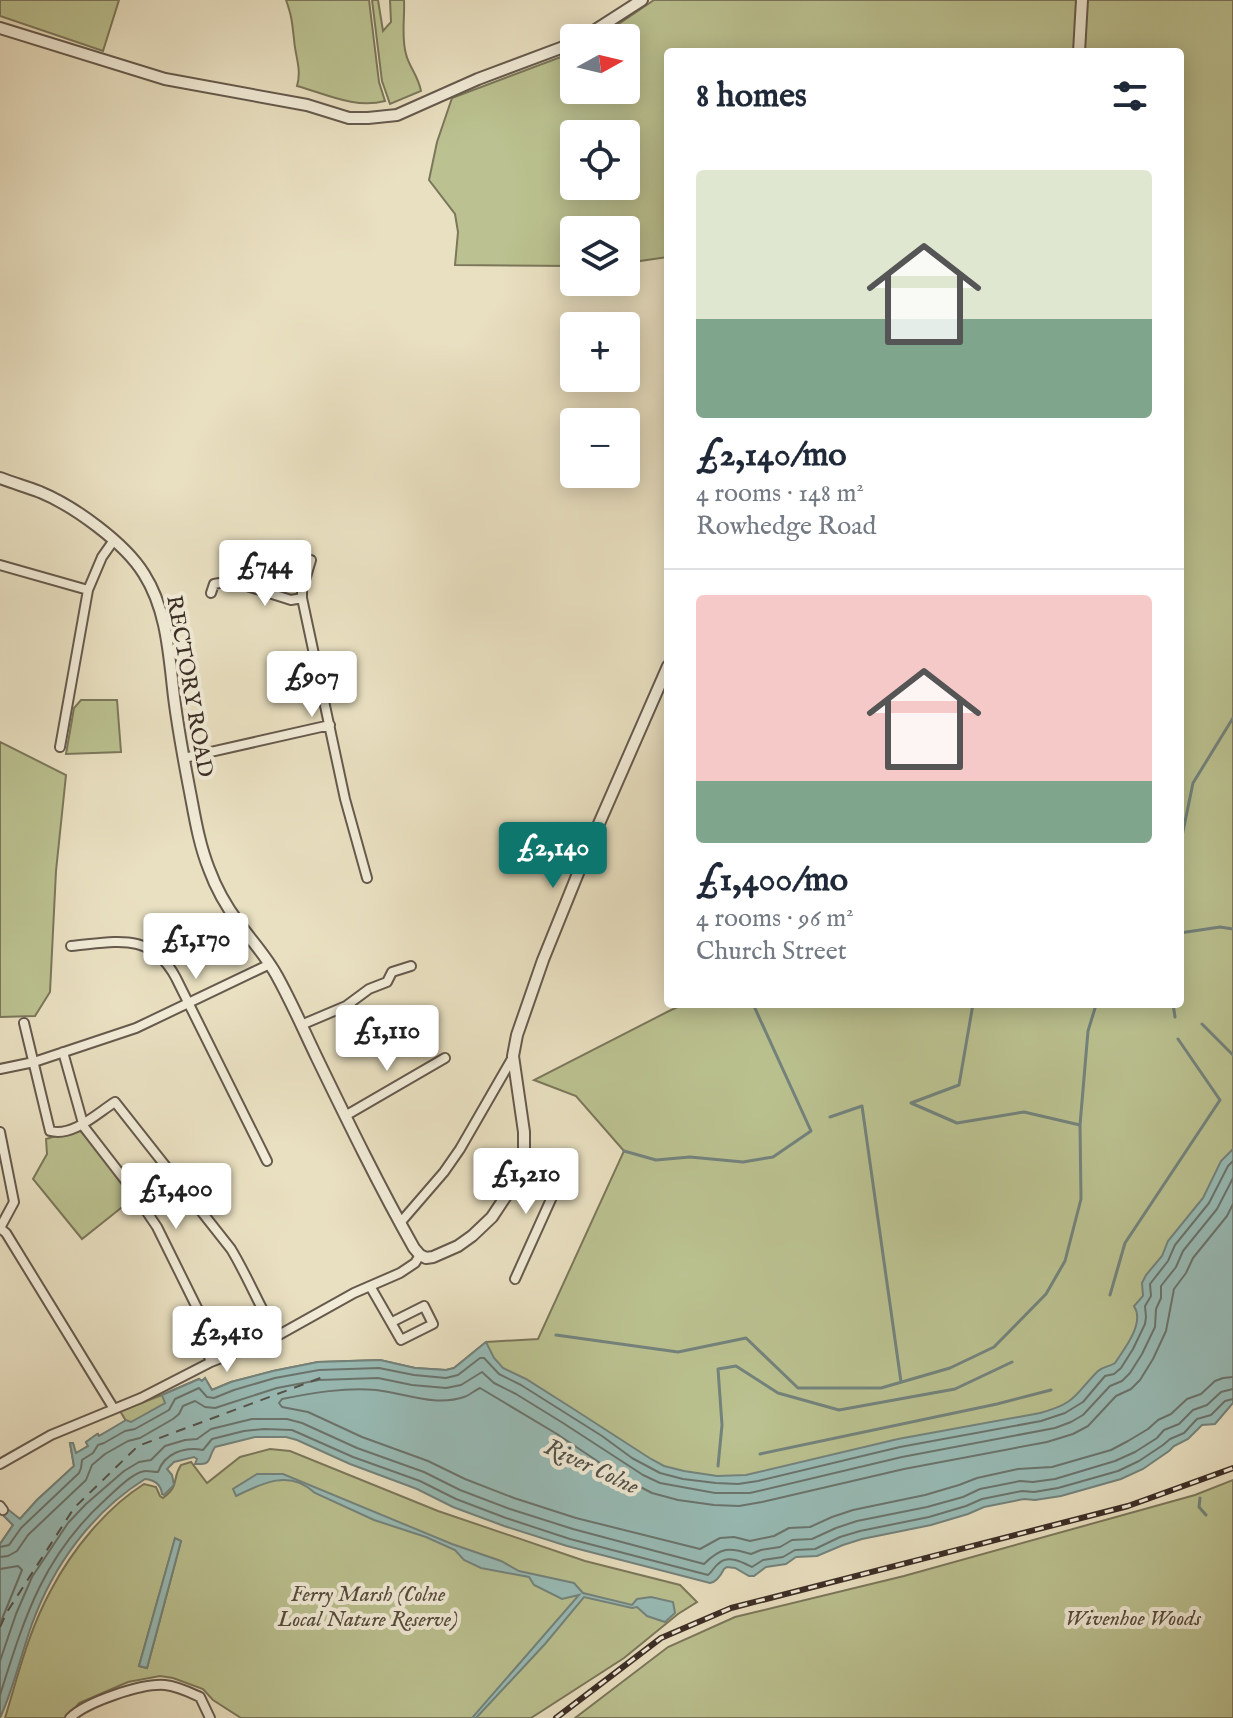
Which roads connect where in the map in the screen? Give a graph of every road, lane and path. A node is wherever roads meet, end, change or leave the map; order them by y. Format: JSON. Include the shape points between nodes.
{"nodes":[{"id":1,"x":642,"y":0,"type":"edge"},
{"id":2,"x":1082,"y":0,"type":"edge"},
{"id":3,"x":605,"y":24,"type":"edge"},
{"id":4,"x":0,"y":28,"type":"edge"},
{"id":5,"x":560,"y":48,"type":"edge"},
{"id":6,"x":1079,"y":48,"type":"edge"},
{"id":7,"x":0,"y":478,"type":"edge"},
{"id":8,"x":114,"y":540,"type":"junction"},
{"id":9,"x":311,"y":560,"type":"dead end"},
{"id":10,"x":0,"y":565,"type":"edge"},
{"id":11,"x":211,"y":585,"type":"dead end"},
{"id":12,"x":88,"y":590,"type":"junction"},
{"id":13,"x":302,"y":598,"type":"junction"},
{"id":14,"x":664,"y":675,"type":"edge"},
{"id":15,"x":330,"y":725,"type":"junction"},
{"id":16,"x":60,"y":747,"type":"dead end"},
{"id":17,"x":184,"y":758,"type":"junction"},
{"id":18,"x":367,"y":878,"type":"dead end"},
{"id":19,"x":71,"y":946,"type":"dead end"},
{"id":20,"x":270,"y":964,"type":"junction"},
{"id":21,"x":411,"y":966,"type":"dead end"},
{"id":22,"x":187,"y":1003,"type":"junction"},
{"id":23,"x":24,"y":1023,"type":"dead end"},
{"id":24,"x":301,"y":1025,"type":"junction"},
{"id":25,"x":63,"y":1052,"type":"junction"},
{"id":26,"x":513,"y":1056,"type":"junction"},
{"id":27,"x":445,"y":1058,"type":"dead end"},
{"id":28,"x":34,"y":1062,"type":"junction"},
{"id":29,"x":0,"y":1069,"type":"edge"},
{"id":30,"x":345,"y":1116,"type":"junction"},
{"id":31,"x":82,"y":1123,"type":"junction"},
{"id":32,"x":0,"y":1132,"type":"edge"},
{"id":33,"x":267,"y":1161,"type":"dead end"},
{"id":34,"x":519,"y":1166,"type":"junction"},
{"id":35,"x":566,"y":1166,"type":"dead end"},
{"id":36,"x":558,"y":1184,"type":"junction"},
{"id":37,"x":400,"y":1223,"type":"junction"},
{"id":38,"x":0,"y":1228,"type":"edge"},
{"id":39,"x":420,"y":1255,"type":"junction"},
{"id":40,"x":515,"y":1279,"type":"dead end"},
{"id":41,"x":370,"y":1286,"type":"junction"},
{"id":42,"x":392,"y":1322,"type":"junction"},
{"id":43,"x":277,"y":1336,"type":"junction"},
{"id":44,"x":211,"y":1362,"type":"junction"},
{"id":45,"x":114,"y":1409,"type":"junction"},
{"id":46,"x":1,"y":1460,"type":"edge"},
{"id":47,"x":70,"y":1718,"type":"edge"},
{"id":48,"x":210,"y":1718,"type":"edge"}],
"edges":[{"from":1,"to":3,"type":"street"},
{"from":2,"to":6,"type":"street"},
{"from":4,"to":5,"type":"street","via":[[165,79],[307,105],[349,118],[397,115]]},
{"from":7,"to":8,"type":"street","name":"RECTORY ROAD","via":[[58,501]]},
{"from":8,"to":12,"type":"street"},
{"from":8,"to":17,"type":"street","name":"RECTORY ROAD","via":[[143,571],[160,606]]},
{"from":9,"to":13,"type":"street"},
{"from":10,"to":12,"type":"street"},
{"from":11,"to":13,"type":"street","via":[[231,581],[291,600]]},
{"from":12,"to":16,"type":"street"},
{"from":13,"to":15,"type":"street"},
{"from":14,"to":26,"type":"street","via":[[543,960]]},
{"from":15,"to":17,"type":"street"},
{"from":15,"to":18,"type":"street"},
{"from":17,"to":20,"type":"street","name":"RECTORY ROAD","via":[[209,869],[237,921]]},
{"from":19,"to":22,"type":"street","via":[[124,941],[152,949],[170,968]]},
{"from":20,"to":22,"type":"street"},
{"from":20,"to":24,"type":"street","name":"RECTORY ROAD"},
{"from":21,"to":24,"type":"street","via":[[392,972],[387,982],[346,1006]]},
{"from":22,"to":25,"type":"street","via":[[136,1028]]},
{"from":22,"to":33,"type":"street"},
{"from":23,"to":28,"type":"street"},
{"from":24,"to":30,"type":"street","name":"RECTORY ROAD"},
{"from":25,"to":28,"type":"street"},
{"from":25,"to":31,"type":"street"},
{"from":26,"to":34,"type":"street","via":[[524,1132]]},
{"from":26,"to":37,"type":"street","via":[[460,1149]]},
{"from":27,"to":30,"type":"street"},
{"from":28,"to":29,"type":"street"},
{"from":28,"to":31,"type":"street","via":[[50,1131],[59,1133]]},
{"from":30,"to":37,"type":"street","name":"RECTORY ROAD"},
{"from":31,"to":43,"type":"street","via":[[115,1102],[231,1249]]},
{"from":31,"to":44,"type":"street","via":[[157,1227],[204,1322],[202,1338]]},
{"from":32,"to":38,"type":"street","via":[[14,1202]]},
{"from":34,"to":36,"type":"street"},
{"from":34,"to":39,"type":"street","via":[[501,1206],[472,1236],[444,1254]]},
{"from":35,"to":36,"type":"street"},
{"from":36,"to":40,"type":"street"},
{"from":37,"to":39,"type":"street","name":"RECTORY ROAD"},
{"from":38,"to":45,"type":"street"},
{"from":39,"to":41,"type":"street","via":[[408,1268]]},
{"from":41,"to":42,"type":"street"},
{"from":41,"to":43,"type":"street"},
{"from":42,"to":42,"type":"street","via":[[424,1306],[433,1324],[401,1340]]},
{"from":43,"to":44,"type":"street"},
{"from":44,"to":45,"type":"street"},
{"from":45,"to":46,"type":"street"},
{"from":47,"to":48,"type":"street","via":[[129,1690],[160,1685],[200,1697]]}]}
